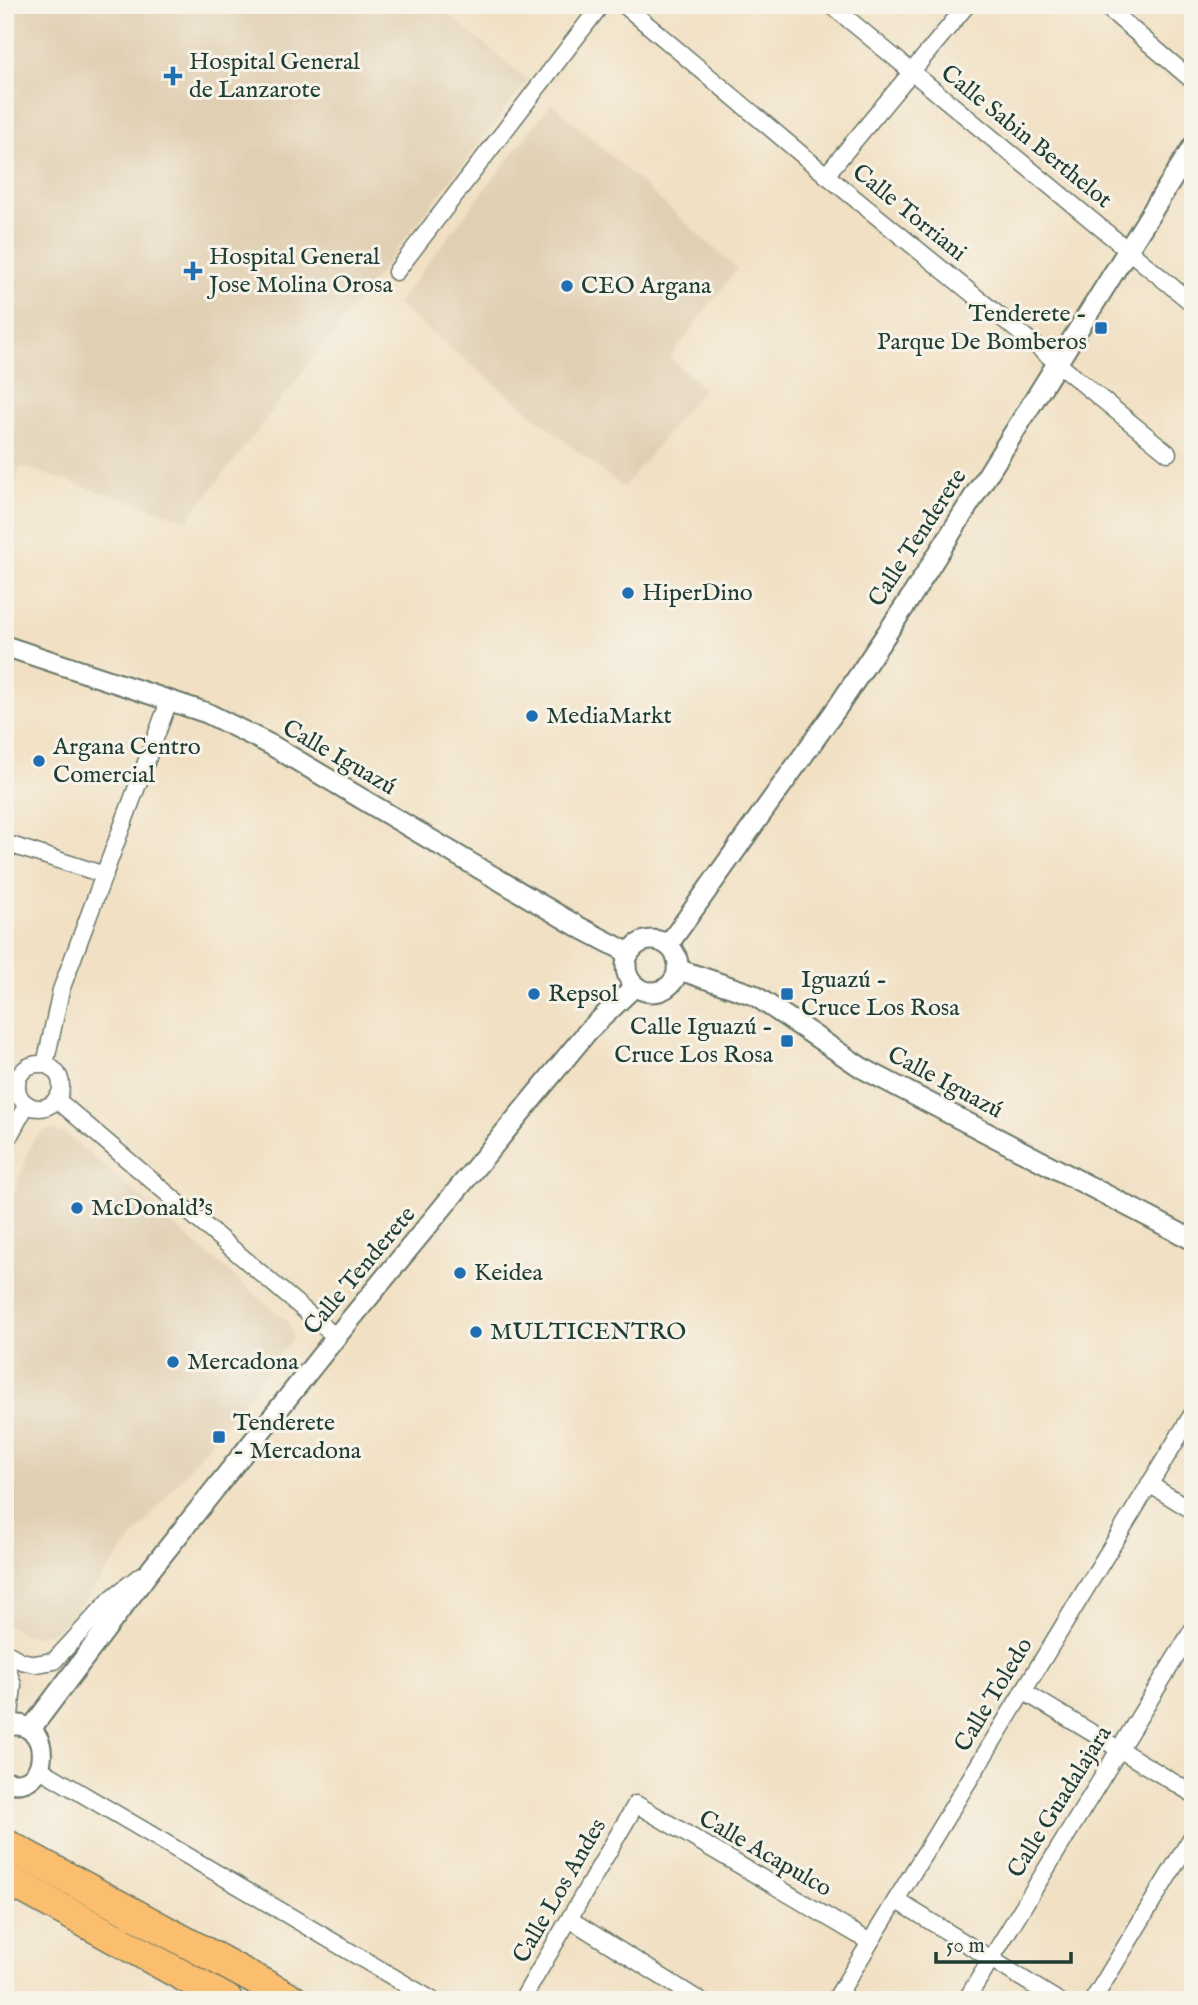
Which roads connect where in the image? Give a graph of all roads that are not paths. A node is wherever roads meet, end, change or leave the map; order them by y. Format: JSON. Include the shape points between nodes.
{"nodes":[{"id":1,"x":601,"y":5,"type":"edge"},
{"id":2,"x":624,"y":5,"type":"edge"},
{"id":3,"x":831,"y":5,"type":"edge"},
{"id":4,"x":967,"y":5,"type":"edge"},
{"id":5,"x":1104,"y":5,"type":"edge"},
{"id":6,"x":911,"y":72,"type":"junction"},
{"id":7,"x":1193,"y":80,"type":"edge"},
{"id":8,"x":1193,"y":146,"type":"edge"},
{"id":9,"x":827,"y":175,"type":"junction"},
{"id":10,"x":1127,"y":249,"type":"junction"},
{"id":11,"x":396,"y":272,"type":"dead end"},
{"id":12,"x":1193,"y":304,"type":"edge"},
{"id":13,"x":1057,"y":364,"type":"junction"},
{"id":14,"x":1168,"y":453,"type":"dead end"},
{"id":15,"x":5,"y":646,"type":"edge"},
{"id":16,"x":169,"y":701,"type":"junction"},
{"id":17,"x":5,"y":843,"type":"edge"},
{"id":18,"x":105,"y":875,"type":"junction"},
{"id":19,"x":668,"y":945,"type":"junction"},
{"id":20,"x":629,"y":953,"type":"junction"},
{"id":21,"x":677,"y":969,"type":"junction"},
{"id":22,"x":635,"y":986,"type":"junction"},
{"id":23,"x":45,"y":1065,"type":"junction"},
{"id":24,"x":12,"y":1077,"type":"edge"},
{"id":25,"x":57,"y":1099,"type":"junction"},
{"id":26,"x":27,"y":1104,"type":"junction"},
{"id":27,"x":5,"y":1144,"type":"edge"},
{"id":28,"x":1193,"y":1240,"type":"edge"},
{"id":29,"x":336,"y":1337,"type":"junction"},
{"id":30,"x":1193,"y":1413,"type":"edge"},
{"id":31,"x":1149,"y":1485,"type":"junction"},
{"id":32,"x":1193,"y":1511,"type":"edge"},
{"id":33,"x":152,"y":1568,"type":"junction"},
{"id":34,"x":1193,"y":1629,"type":"edge"},
{"id":35,"x":5,"y":1652,"type":"edge"},
{"id":36,"x":5,"y":1661,"type":"edge"},
{"id":37,"x":1023,"y":1691,"type":"junction"},
{"id":38,"x":7,"y":1726,"type":"edge"},
{"id":39,"x":30,"y":1730,"type":"junction"},
{"id":40,"x":1119,"y":1750,"type":"junction"},
{"id":41,"x":40,"y":1769,"type":"junction"},
{"id":42,"x":5,"y":1781,"type":"edge"},
{"id":43,"x":1193,"y":1794,"type":"edge"},
{"id":44,"x":636,"y":1804,"type":"joint"},
{"id":45,"x":1193,"y":1835,"type":"edge"},
{"id":46,"x":5,"y":1844,"type":"edge"},
{"id":47,"x":5,"y":1878,"type":"edge"},
{"id":48,"x":896,"y":1900,"type":"junction"},
{"id":49,"x":571,"y":1920,"type":"junction"},
{"id":50,"x":870,"y":1942,"type":"junction"},
{"id":51,"x":991,"y":1959,"type":"junction"},
{"id":52,"x":5,"y":1994,"type":"edge"},
{"id":53,"x":15,"y":2000,"type":"edge"},
{"id":54,"x":226,"y":2000,"type":"edge"},
{"id":55,"x":293,"y":2000,"type":"edge"},
{"id":56,"x":432,"y":2000,"type":"edge"},
{"id":57,"x":522,"y":2000,"type":"edge"},
{"id":58,"x":699,"y":2000,"type":"edge"},
{"id":59,"x":835,"y":2000,"type":"edge"},
{"id":60,"x":966,"y":2000,"type":"edge"},
{"id":61,"x":1057,"y":2000,"type":"edge"},
{"id":62,"x":1093,"y":2000,"type":"edge"}],
"edges":[{"from":1,"to":11,"type":"street"},
{"from":2,"to":9,"type":"street","name":"Calle Torriani"},
{"from":3,"to":6,"type":"street","name":"Calle Sabin Berthelot"},
{"from":4,"to":6,"type":"street"},
{"from":5,"to":7,"type":"street"},
{"from":6,"to":9,"type":"street"},
{"from":6,"to":10,"type":"street","name":"Calle Sabin Berthelot"},
{"from":8,"to":10,"type":"street","name":"Calle Tenderete"},
{"from":9,"to":13,"type":"street","name":"Calle Torriani"},
{"from":10,"to":12,"type":"street","name":"Calle Sabin Berthelot"},
{"from":10,"to":13,"type":"street","name":"Calle Tenderete"},
{"from":13,"to":14,"type":"street","name":"Calle Torriani"},
{"from":13,"to":19,"type":"street","name":"Calle Tenderete","via":[[837,708]]},
{"from":15,"to":16,"type":"street","name":"Calle Iguazú"},
{"from":16,"to":18,"type":"street"},
{"from":16,"to":20,"type":"street","name":"Calle Iguazú","via":[[207,713],[271,745]]},
{"from":17,"to":18,"type":"street"},
{"from":18,"to":23,"type":"street","via":[[61,990]]},
{"from":19,"to":20,"type":"street","via":[[647,940]]},
{"from":19,"to":21,"type":"street"},
{"from":20,"to":22,"type":"street","via":[[626,970]]},
{"from":21,"to":22,"type":"street","via":[[666,988],[656,991]]},
{"from":21,"to":28,"type":"street","name":"Calle Iguazú","via":[[754,995],[862,1068]]},
{"from":22,"to":29,"type":"street","name":"Calle Tenderete","via":[[588,1031]]},
{"from":23,"to":24,"type":"street","via":[[29,1067]]},
{"from":23,"to":25,"type":"street","via":[[58,1075]]},
{"from":24,"to":26,"type":"street"},
{"from":25,"to":26,"type":"street","via":[[43,1108]]},
{"from":25,"to":29,"type":"street"},
{"from":26,"to":27,"type":"street"},
{"from":29,"to":33,"type":"street","name":"Calle Tenderete"},
{"from":30,"to":31,"type":"street","name":"Calle Toledo"},
{"from":31,"to":32,"type":"street"},
{"from":31,"to":37,"type":"street","name":"Calle Toledo"},
{"from":33,"to":35,"type":"street","via":[[111,1598],[54,1661],[35,1664]]},
{"from":33,"to":39,"type":"street","name":"Calle Tenderete"},
{"from":34,"to":40,"type":"street","name":"Calle Guadalajara"},
{"from":36,"to":38,"type":"street","via":[[13,1685]]},
{"from":37,"to":40,"type":"street"},
{"from":37,"to":48,"type":"street","name":"Calle Toledo"},
{"from":38,"to":39,"type":"street"},
{"from":39,"to":41,"type":"street","via":[[42,1748]]},
{"from":40,"to":43,"type":"street"},
{"from":40,"to":51,"type":"street","name":"Calle Guadalajara"},
{"from":41,"to":42,"type":"street","via":[[29,1780]]},
{"from":41,"to":56,"type":"street"},
{"from":44,"to":49,"type":"street","name":"Calle Los Andes"},
{"from":44,"to":50,"type":"street","name":"Calle Acapulco"},
{"from":45,"to":62,"type":"street"},
{"from":46,"to":55,"type":"highway"},
{"from":47,"to":54,"type":"highway"},
{"from":48,"to":50,"type":"street","name":"Calle Toledo"},
{"from":48,"to":51,"type":"street"},
{"from":49,"to":57,"type":"street","name":"Calle Los Andes"},
{"from":49,"to":58,"type":"street"},
{"from":50,"to":59,"type":"street","name":"Calle Toledo"},
{"from":51,"to":60,"type":"street","name":"Calle Guadalajara"},
{"from":51,"to":61,"type":"street"},
{"from":52,"to":53,"type":"street"}]}
